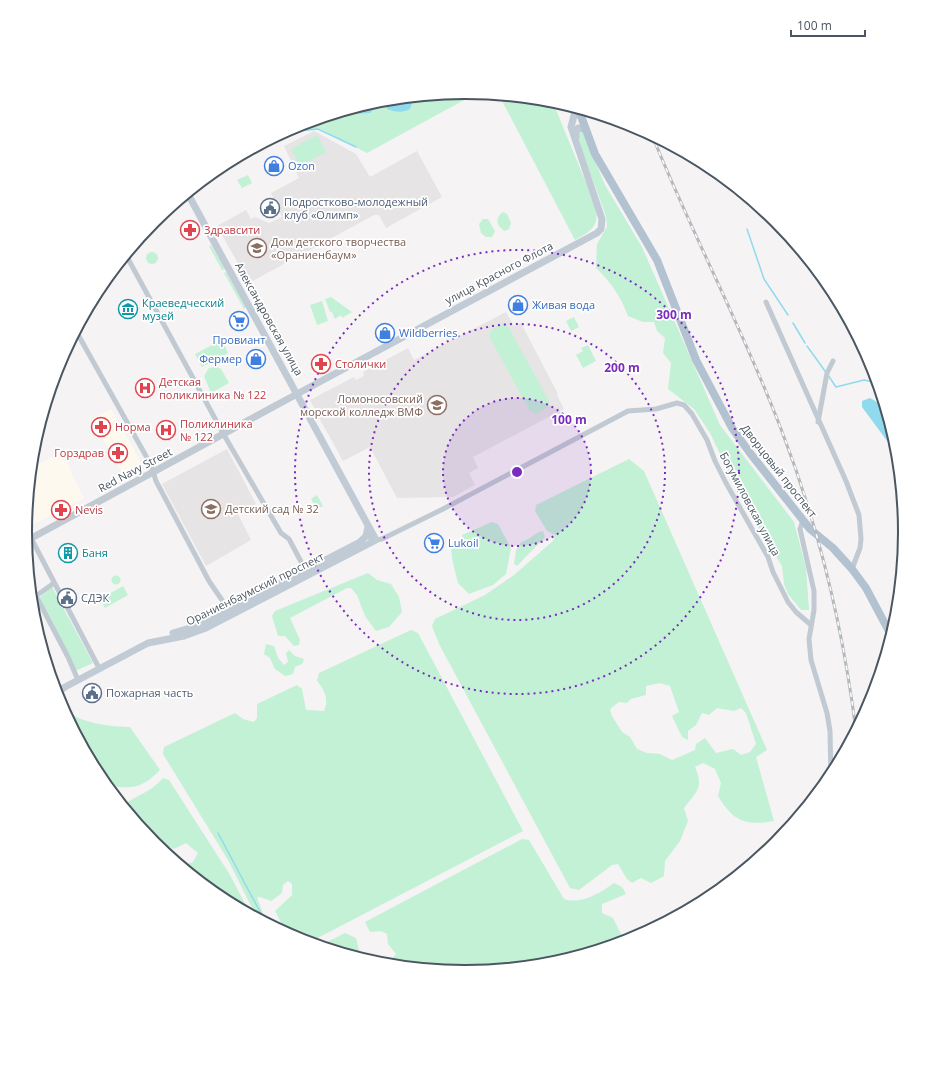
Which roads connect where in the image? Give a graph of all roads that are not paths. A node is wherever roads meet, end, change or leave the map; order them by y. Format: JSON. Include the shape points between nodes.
{"nodes":[{"id":1,"x":576,"y":113,"type":"edge"},
{"id":2,"x":580,"y":115,"type":"edge"},
{"id":3,"x":581,"y":115,"type":"edge"},
{"id":4,"x":586,"y":129,"type":"junction"},
{"id":5,"x":577,"y":144,"type":"junction"},
{"id":6,"x":600,"y":160,"type":"junction"},
{"id":7,"x":190,"y":198,"type":"edge"},
{"id":8,"x":129,"y":260,"type":"edge"},
{"id":9,"x":766,"y":302,"type":"dead end"},
{"id":10,"x":79,"y":337,"type":"edge"},
{"id":11,"x":833,"y":360,"type":"dead end"},
{"id":12,"x":297,"y":394,"type":"junction"},
{"id":13,"x":668,"y":406,"type":"joint"},
{"id":14,"x":818,"y":422,"type":"junction"},
{"id":15,"x":224,"y":435,"type":"junction"},
{"id":16,"x":153,"y":472,"type":"junction"},
{"id":17,"x":803,"y":520,"type":"junction"},
{"id":18,"x":368,"y":527,"type":"junction"},
{"id":19,"x":366,"y":536,"type":"junction"},
{"id":20,"x":32,"y":538,"type":"edge"},
{"id":21,"x":376,"y":540,"type":"junction"},
{"id":22,"x":32,"y":546,"type":"edge"},
{"id":23,"x":852,"y":569,"type":"junction"},
{"id":24,"x":307,"y":572,"type":"junction"},
{"id":25,"x":54,"y":583,"type":"junction"},
{"id":26,"x":37,"y":595,"type":"edge"},
{"id":27,"x":37,"y":599,"type":"edge"},
{"id":28,"x":230,"y":612,"type":"junction"},
{"id":29,"x":810,"y":624,"type":"junction"},
{"id":30,"x":888,"y":629,"type":"edge"},
{"id":31,"x":98,"y":666,"type":"junction"},
{"id":32,"x":77,"y":678,"type":"junction"},
{"id":33,"x":61,"y":687,"type":"edge"},
{"id":34,"x":62,"y":690,"type":"edge"},
{"id":35,"x":831,"y":765,"type":"edge"}],
"edges":[{"from":1,"to":5,"type":"main road","name":"улица Красного Флота","via":[[571,124]]},
{"from":2,"to":4,"type":"main road","name":"Дворцовый проспект"},
{"from":3,"to":6,"type":"main road","name":"Дворцовый проспект"},
{"from":4,"to":5,"type":"main road","via":[[580,127],[576,131]]},
{"from":4,"to":6,"type":"main road","name":"Дворцовый проспект","via":[[595,154]]},
{"from":5,"to":12,"type":"main road","name":"улица Красного Флота","via":[[602,219],[601,228],[597,233]]},
{"from":6,"to":17,"type":"main road","name":"Дворцовый проспект","via":[[657,260],[696,360],[732,428]]},
{"from":7,"to":12,"type":"main road","name":"Александровская улица"},
{"from":8,"to":15,"type":"street"},
{"from":9,"to":14,"type":"street"},
{"from":10,"to":16,"type":"street"},
{"from":11,"to":14,"type":"street","via":[[827,373]]},
{"from":12,"to":15,"type":"street","name":"Red Navy Street"},
{"from":12,"to":18,"type":"main road","name":"Александровская улица"},
{"from":13,"to":21,"type":"street","name":"Ораниенбаумский проспект","via":[[645,411],[628,411],[443,509]]},
{"from":13,"to":29,"type":"street","name":"Богумиловская улица","via":[[677,403],[684,405],[699,424],[720,472],[768,557],[788,602]]},
{"from":14,"to":23,"type":"street","via":[[859,515],[861,544]]},
{"from":15,"to":16,"type":"street","name":"Red Navy Street"},
{"from":15,"to":24,"type":"street","via":[[281,534],[290,538]]},
{"from":16,"to":20,"type":"street","name":"Red Navy Street"},
{"from":16,"to":28,"type":"street","via":[[209,581]]},
{"from":17,"to":23,"type":"main road","name":"Дворцовый проспект"},
{"from":17,"to":29,"type":"street","via":[[800,529],[814,591],[814,610]]},
{"from":18,"to":19,"type":"main road"},
{"from":18,"to":21,"type":"main road","name":"Александровская улица"},
{"from":19,"to":21,"type":"street"},
{"from":19,"to":24,"type":"main road","name":"Ораниенбаумский проспект"},
{"from":21,"to":24,"type":"main road","name":"Ораниенбаумский проспект"},
{"from":22,"to":25,"type":"street"},
{"from":23,"to":30,"type":"main road","name":"Дворцовый проспект","via":[[866,588]]},
{"from":24,"to":28,"type":"main road","name":"Ораниенбаумский проспект"},
{"from":25,"to":26,"type":"street"},
{"from":25,"to":31,"type":"street"},
{"from":27,"to":32,"type":"street"},
{"from":28,"to":31,"type":"main road","name":"Ораниенбаумский проспект","via":[[187,630],[152,638]]},
{"from":28,"to":32,"type":"main road","name":"Ораниенбаумский проспект","via":[[192,634],[148,643]]},
{"from":29,"to":35,"type":"street","via":[[811,660],[827,713]]},
{"from":31,"to":32,"type":"main road","name":"Ораниенбаумский проспект"},
{"from":32,"to":33,"type":"main road","name":"Ораниенбаумский проспект"},
{"from":32,"to":34,"type":"main road","name":"Ораниенбаумский проспект"}]}
